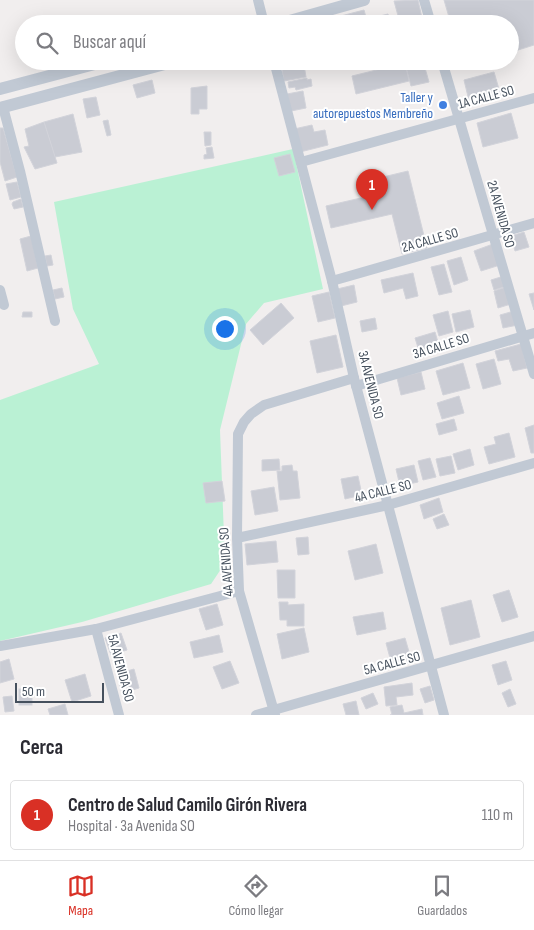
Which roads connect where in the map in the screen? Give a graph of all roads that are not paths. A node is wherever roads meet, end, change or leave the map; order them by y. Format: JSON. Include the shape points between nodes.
{"nodes":[{"id":1,"x":258,"y":0,"type":"edge"},
{"id":2,"x":364,"y":0,"type":"edge"},
{"id":3,"x":424,"y":0,"type":"edge"},
{"id":4,"x":262,"y":15,"type":"edge"},
{"id":5,"x":311,"y":15,"type":"edge"},
{"id":6,"x":428,"y":15,"type":"edge"},
{"id":7,"x":72,"y":70,"type":"edge"},
{"id":8,"x":142,"y":70,"type":"edge"},
{"id":9,"x":276,"y":70,"type":"edge"},
{"id":10,"x":445,"y":70,"type":"edge"},
{"id":11,"x":0,"y":89,"type":"edge"},
{"id":12,"x":534,"y":98,"type":"edge"},
{"id":13,"x":1,"y":108,"type":"edge"},
{"id":14,"x":459,"y":119,"type":"junction"},
{"id":15,"x":301,"y":162,"type":"junction"},
{"id":16,"x":534,"y":223,"type":"edge"},
{"id":17,"x":494,"y":236,"type":"junction"},
{"id":18,"x":332,"y":281,"type":"junction"},
{"id":19,"x":0,"y":290,"type":"edge"},
{"id":20,"x":4,"y":305,"type":"dead end"},
{"id":21,"x":55,"y":321,"type":"dead end"},
{"id":22,"x":534,"y":333,"type":"edge"},
{"id":23,"x":523,"y":336,"type":"junction"},
{"id":24,"x":534,"y":374,"type":"edge"},
{"id":25,"x":355,"y":382,"type":"junction"},
{"id":26,"x":238,"y":434,"type":"joint"},
{"id":27,"x":534,"y":463,"type":"edge"},
{"id":28,"x":388,"y":505,"type":"junction"},
{"id":29,"x":237,"y":538,"type":"junction"},
{"id":30,"x":240,"y":591,"type":"junction"},
{"id":31,"x":96,"y":629,"type":"junction"},
{"id":32,"x":534,"y":636,"type":"edge"},
{"id":33,"x":0,"y":646,"type":"edge"},
{"id":34,"x":431,"y":667,"type":"junction"},
{"id":35,"x":274,"y":712,"type":"edge"},
{"id":36,"x":119,"y":715,"type":"edge"},
{"id":37,"x":256,"y":715,"type":"edge"},
{"id":38,"x":444,"y":715,"type":"edge"}],
"edges":[{"from":1,"to":4,"type":"street"},
{"from":2,"to":5,"type":"street"},
{"from":3,"to":6,"type":"street"},
{"from":7,"to":11,"type":"street"},
{"from":8,"to":13,"type":"street"},
{"from":9,"to":15,"type":"street","name":"3A AVENIDA SO"},
{"from":10,"to":14,"type":"street","name":"2A AVENIDA SO"},
{"from":12,"to":14,"type":"street","name":"1A CALLE SO"},
{"from":13,"to":21,"type":"street","via":[[20,171]]},
{"from":14,"to":15,"type":"street","name":"1A CALLE SO"},
{"from":14,"to":17,"type":"street","name":"2A AVENIDA SO"},
{"from":15,"to":18,"type":"street","name":"3A AVENIDA SO"},
{"from":16,"to":17,"type":"street","name":"2A CALLE SO"},
{"from":17,"to":18,"type":"street","name":"2A CALLE SO"},
{"from":17,"to":23,"type":"street","name":"2A AVENIDA SO"},
{"from":18,"to":25,"type":"street","name":"3A AVENIDA SO"},
{"from":19,"to":20,"type":"street"},
{"from":22,"to":23,"type":"street","name":"3A CALLE SO"},
{"from":23,"to":24,"type":"street","name":"2A AVENIDA SO"},
{"from":23,"to":25,"type":"street","name":"3A CALLE SO"},
{"from":25,"to":26,"type":"street","name":"3A CALLE SO","via":[[264,405],[251,414]]},
{"from":25,"to":28,"type":"street","name":"3A AVENIDA SO"},
{"from":26,"to":29,"type":"street","name":"4A AVENIDA SO"},
{"from":27,"to":28,"type":"street","name":"4A CALLE SO"},
{"from":28,"to":29,"type":"street","name":"4A CALLE SO"},
{"from":28,"to":34,"type":"street","name":"3A AVENIDA SO"},
{"from":29,"to":30,"type":"street","name":"4A AVENIDA SO"},
{"from":30,"to":31,"type":"street"},
{"from":30,"to":35,"type":"street","name":"4A AVENIDA SO"},
{"from":31,"to":33,"type":"street"},
{"from":31,"to":36,"type":"street","name":"5A AVENIDA SO"},
{"from":32,"to":34,"type":"street","name":"5A CALLE SO"},
{"from":34,"to":35,"type":"street","name":"5A CALLE SO"},
{"from":34,"to":38,"type":"street","name":"3A AVENIDA SO"},
{"from":35,"to":37,"type":"street","name":"5A CALLE SO"}]}
